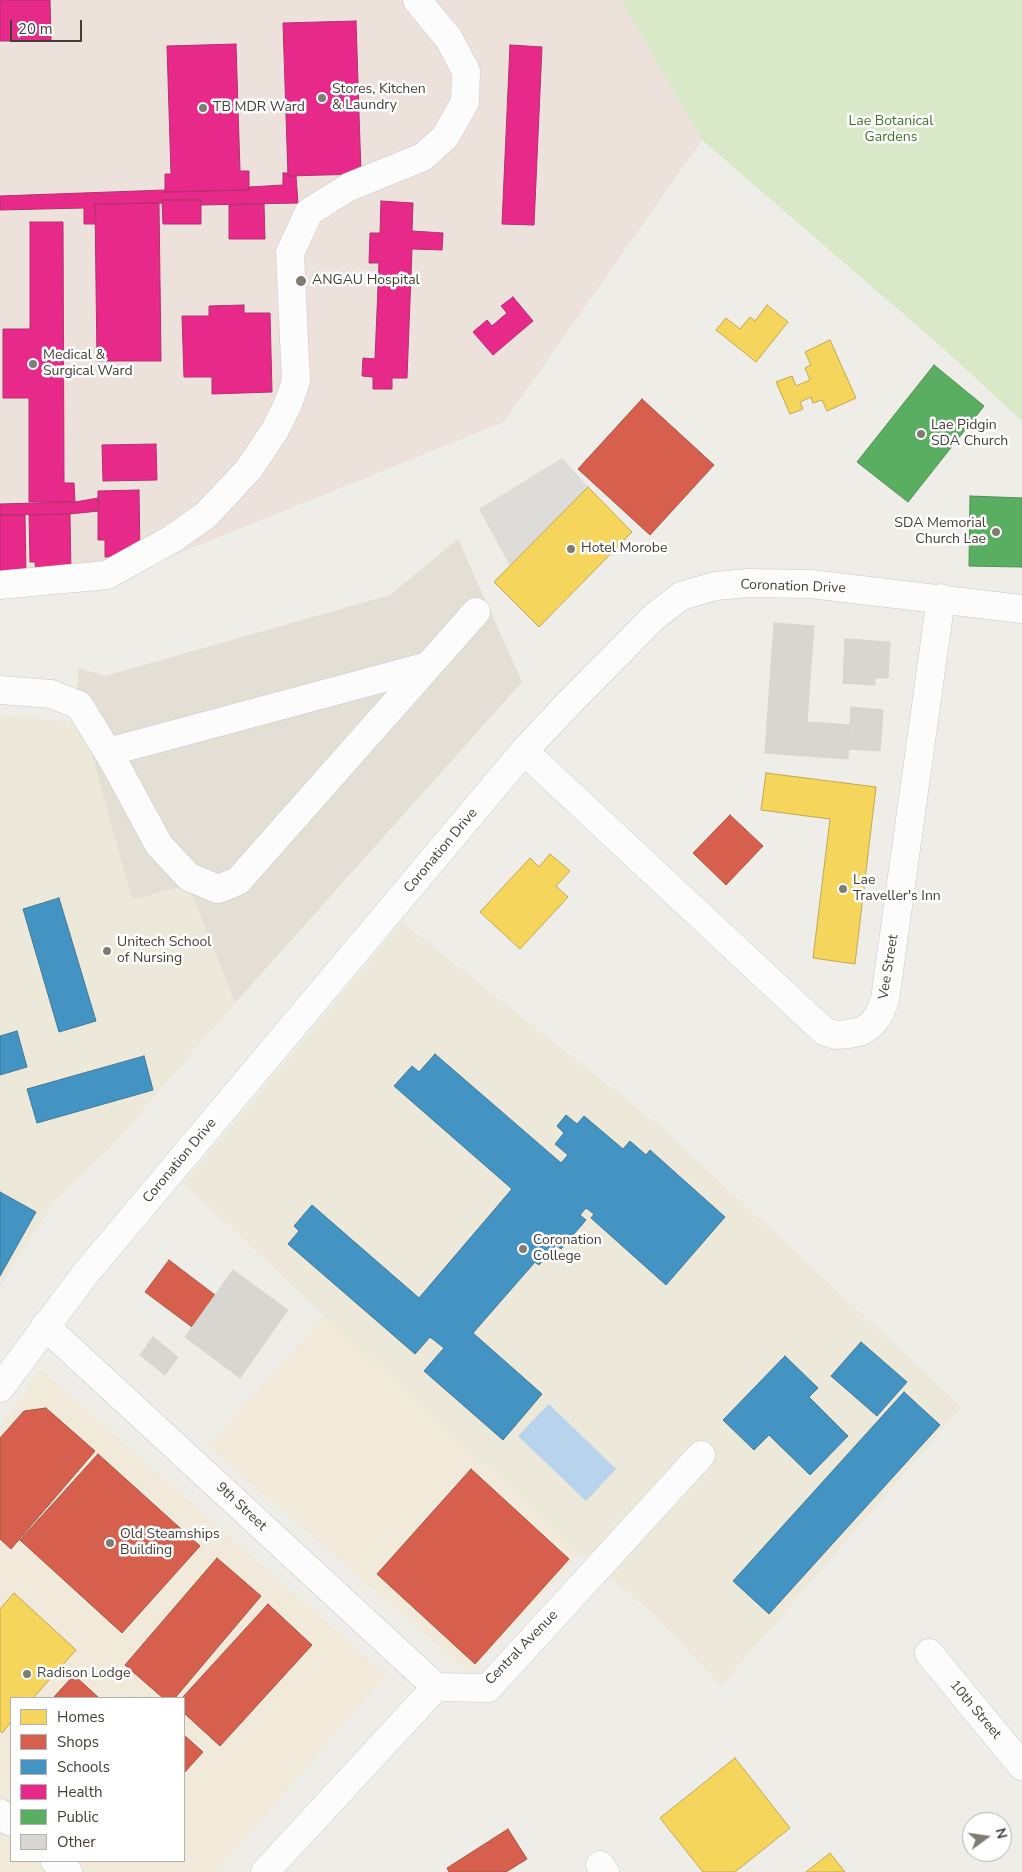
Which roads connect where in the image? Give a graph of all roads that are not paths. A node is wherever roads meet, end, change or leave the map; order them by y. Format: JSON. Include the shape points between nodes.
{"nodes":[{"id":1,"x":416,"y":0,"type":"edge"},
{"id":2,"x":0,"y":584,"type":"edge"},
{"id":3,"x":941,"y":598,"type":"junction"},
{"id":4,"x":1022,"y":609,"type":"edge"},
{"id":5,"x":476,"y":612,"type":"dead end"},
{"id":6,"x":428,"y":666,"type":"junction"},
{"id":7,"x":0,"y":690,"type":"edge"},
{"id":8,"x":108,"y":752,"type":"junction"},
{"id":9,"x":524,"y":752,"type":"junction"},
{"id":10,"x":45,"y":1326,"type":"junction"},
{"id":11,"x":0,"y":1388,"type":"edge"},
{"id":12,"x":701,"y":1454,"type":"dead end"},
{"id":13,"x":929,"y":1653,"type":"dead end"},
{"id":14,"x":436,"y":1687,"type":"junction"},
{"id":15,"x":1022,"y":1766,"type":"edge"},
{"id":16,"x":0,"y":1813,"type":"edge"},
{"id":17,"x":10,"y":1821,"type":"edge"},
{"id":18,"x":56,"y":1862,"type":"edge"},
{"id":19,"x":68,"y":1872,"type":"edge"},
{"id":20,"x":265,"y":1872,"type":"edge"}],
"edges":[{"from":1,"to":2,"type":"street","via":[[449,39],[466,71],[465,102],[445,137],[423,157],[348,187],[309,212],[290,253],[296,381],[275,430],[249,469],[206,516],[107,575]]},
{"from":3,"to":4,"type":"street","name":"Coronation Drive"},
{"from":3,"to":9,"type":"street","name":"Coronation Drive","via":[[811,584],[748,583],[715,586],[681,596],[654,617]]},
{"from":3,"to":9,"type":"street","name":"Vee Street","via":[[886,999],[872,1024],[862,1031],[848,1034],[825,1032]]},
{"from":5,"to":6,"type":"street"},
{"from":6,"to":8,"type":"street"},
{"from":6,"to":8,"type":"street","via":[[238,881],[218,889],[189,877],[159,845]]},
{"from":7,"to":8,"type":"street","via":[[51,694],[79,705]]},
{"from":9,"to":10,"type":"street","name":"Coronation Drive","via":[[92,1265]]},
{"from":10,"to":11,"type":"street","name":"Coronation Drive"},
{"from":10,"to":14,"type":"street","name":"9th Street"},
{"from":12,"to":14,"type":"street","name":"Central Avenue","via":[[488,1688]]},
{"from":13,"to":15,"type":"street","name":"10th Street"},
{"from":14,"to":20,"type":"street"},
{"from":16,"to":17,"type":"street"},
{"from":18,"to":19,"type":"street"}]}
